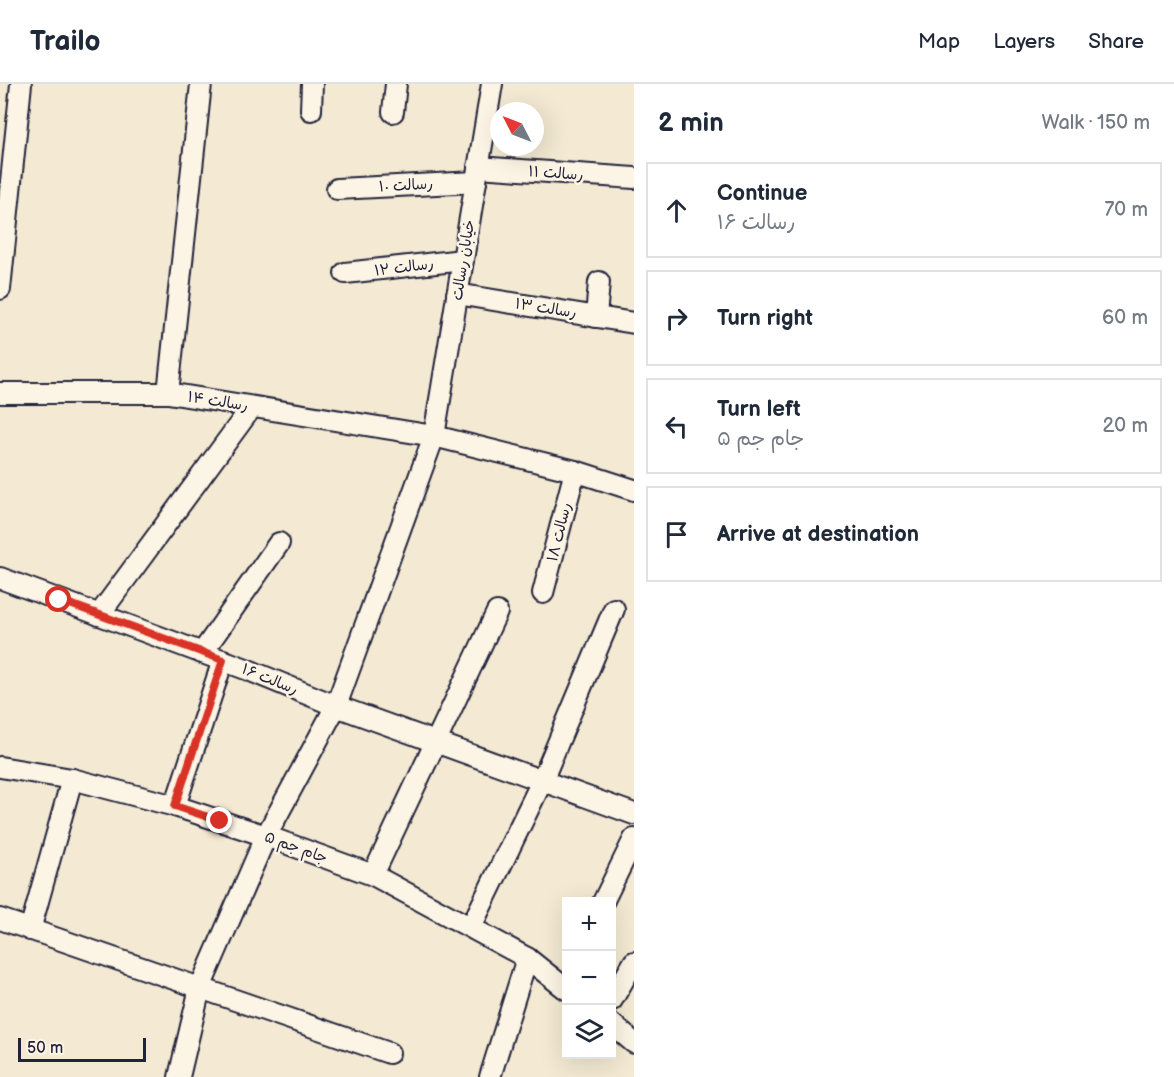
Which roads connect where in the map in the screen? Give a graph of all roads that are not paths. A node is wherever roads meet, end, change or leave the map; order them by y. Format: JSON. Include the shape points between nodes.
{"nodes":[{"id":1,"x":21,"y":84,"type":"edge"},
{"id":2,"x":201,"y":84,"type":"edge"},
{"id":3,"x":312,"y":84,"type":"edge"},
{"id":4,"x":396,"y":84,"type":"edge"},
{"id":5,"x":492,"y":84,"type":"edge"},
{"id":6,"x":311,"y":110,"type":"dead end"},
{"id":7,"x":393,"y":112,"type":"dead end"},
{"id":8,"x":477,"y":174,"type":"junction"},
{"id":9,"x":634,"y":178,"type":"edge"},
{"id":10,"x":337,"y":189,"type":"dead end"},
{"id":11,"x":463,"y":260,"type":"junction"},
{"id":12,"x":345,"y":273,"type":"dead end"},
{"id":13,"x":599,"y":282,"type":"dead end"},
{"id":14,"x":0,"y":289,"type":"edge"},
{"id":15,"x":457,"y":294,"type":"junction"},
{"id":16,"x":596,"y":317,"type":"junction"},
{"id":17,"x":634,"y":323,"type":"edge"},
{"id":18,"x":0,"y":393,"type":"edge"},
{"id":19,"x":168,"y":393,"type":"junction"},
{"id":20,"x":252,"y":407,"type":"junction"},
{"id":21,"x":434,"y":436,"type":"junction"},
{"id":22,"x":574,"y":471,"type":"junction"},
{"id":23,"x":634,"y":490,"type":"edge"},
{"id":24,"x":279,"y":543,"type":"dead end"},
{"id":25,"x":0,"y":579,"type":"edge"},
{"id":26,"x":543,"y":593,"type":"dead end"},
{"id":27,"x":614,"y":609,"type":"dead end"},
{"id":28,"x":497,"y":612,"type":"dead end"},
{"id":29,"x":99,"y":615,"type":"junction"},
{"id":30,"x":202,"y":653,"type":"junction"},
{"id":31,"x":223,"y":660,"type":"junction"},
{"id":32,"x":336,"y":706,"type":"junction"},
{"id":33,"x":435,"y":742,"type":"junction"},
{"id":34,"x":0,"y":767,"type":"edge"},
{"id":35,"x":72,"y":779,"type":"junction"},
{"id":36,"x":542,"y":781,"type":"junction"},
{"id":37,"x":175,"y":806,"type":"junction"},
{"id":38,"x":634,"y":814,"type":"edge"},
{"id":39,"x":266,"y":836,"type":"junction"},
{"id":40,"x":634,"y":839,"type":"edge"},
{"id":41,"x":373,"y":876,"type":"junction"},
{"id":42,"x":605,"y":897,"type":"edge"},
{"id":43,"x":0,"y":919,"type":"edge"},
{"id":44,"x":471,"y":927,"type":"junction"},
{"id":45,"x":30,"y":930,"type":"junction"},
{"id":46,"x":527,"y":958,"type":"junction"},
{"id":47,"x":634,"y":962,"type":"edge"},
{"id":48,"x":562,"y":980,"type":"edge"},
{"id":49,"x":200,"y":988,"type":"junction"},
{"id":50,"x":616,"y":993,"type":"edge"},
{"id":51,"x":616,"y":1027,"type":"edge"},
{"id":52,"x":634,"y":1043,"type":"edge"},
{"id":53,"x":389,"y":1053,"type":"dead end"},
{"id":54,"x":179,"y":1077,"type":"edge"},
{"id":55,"x":490,"y":1077,"type":"edge"}],
"edges":[{"from":1,"to":14,"type":"street"},
{"from":2,"to":19,"type":"street"},
{"from":3,"to":6,"type":"street"},
{"from":4,"to":7,"type":"street"},
{"from":5,"to":8,"type":"street","name":"خیابان رسالت"},
{"from":8,"to":9,"type":"street","name":"رسالت ۱۱"},
{"from":8,"to":10,"type":"street","name":"رسالت ۱۰"},
{"from":8,"to":11,"type":"street","name":"خیابان رسالت"},
{"from":11,"to":12,"type":"street","name":"رسالت ۱۲"},
{"from":11,"to":15,"type":"street","name":"خیابان رسالت"},
{"from":13,"to":16,"type":"street"},
{"from":15,"to":16,"type":"street","name":"رسالت ۱۳"},
{"from":15,"to":21,"type":"street","name":"خیابان رسالت"},
{"from":16,"to":17,"type":"street","name":"رسالت ۱۳"},
{"from":18,"to":19,"type":"street","name":"رسالت ۱۴"},
{"from":19,"to":20,"type":"street","name":"رسالت ۱۴"},
{"from":20,"to":21,"type":"street","name":"رسالت ۱۴"},
{"from":20,"to":29,"type":"street"},
{"from":21,"to":22,"type":"street"},
{"from":21,"to":32,"type":"street","name":"خیابان رسالت"},
{"from":22,"to":23,"type":"street"},
{"from":22,"to":26,"type":"street","name":"رسالت ۱۸"},
{"from":24,"to":30,"type":"street"},
{"from":25,"to":29,"type":"street","name":"رسالت ۱۶"},
{"from":27,"to":36,"type":"street"},
{"from":28,"to":33,"type":"street"},
{"from":29,"to":30,"type":"street","name":"رسالت ۱۶"},
{"from":30,"to":31,"type":"street","name":"رسالت ۱۶"},
{"from":31,"to":32,"type":"street","name":"رسالت ۱۶"},
{"from":31,"to":37,"type":"street"},
{"from":32,"to":33,"type":"street","name":"رسالت ۱۶"},
{"from":32,"to":39,"type":"street","name":"خیابان رسالت"},
{"from":33,"to":36,"type":"street","name":"رسالت ۱۶"},
{"from":33,"to":41,"type":"street"},
{"from":34,"to":35,"type":"street","name":"جام جم ۵"},
{"from":35,"to":37,"type":"street","name":"جام جم ۵"},
{"from":35,"to":45,"type":"street"},
{"from":36,"to":38,"type":"street","name":"رسالت ۱۶"},
{"from":36,"to":44,"type":"street"},
{"from":37,"to":39,"type":"street","name":"جام جم ۵"},
{"from":39,"to":41,"type":"street","name":"جام جم ۵"},
{"from":39,"to":49,"type":"street","name":"خیابان رسالت"},
{"from":40,"to":42,"type":"street"},
{"from":41,"to":44,"type":"street","name":"جام جم ۵"},
{"from":43,"to":45,"type":"street"},
{"from":44,"to":46,"type":"street","name":"جام جم ۵"},
{"from":45,"to":49,"type":"street"},
{"from":46,"to":48,"type":"street","name":"جام جم ۵"},
{"from":46,"to":55,"type":"street"},
{"from":47,"to":50,"type":"street"},
{"from":49,"to":53,"type":"street"},
{"from":49,"to":54,"type":"street","name":"خیابان رسالت"},
{"from":51,"to":52,"type":"street"}]}
